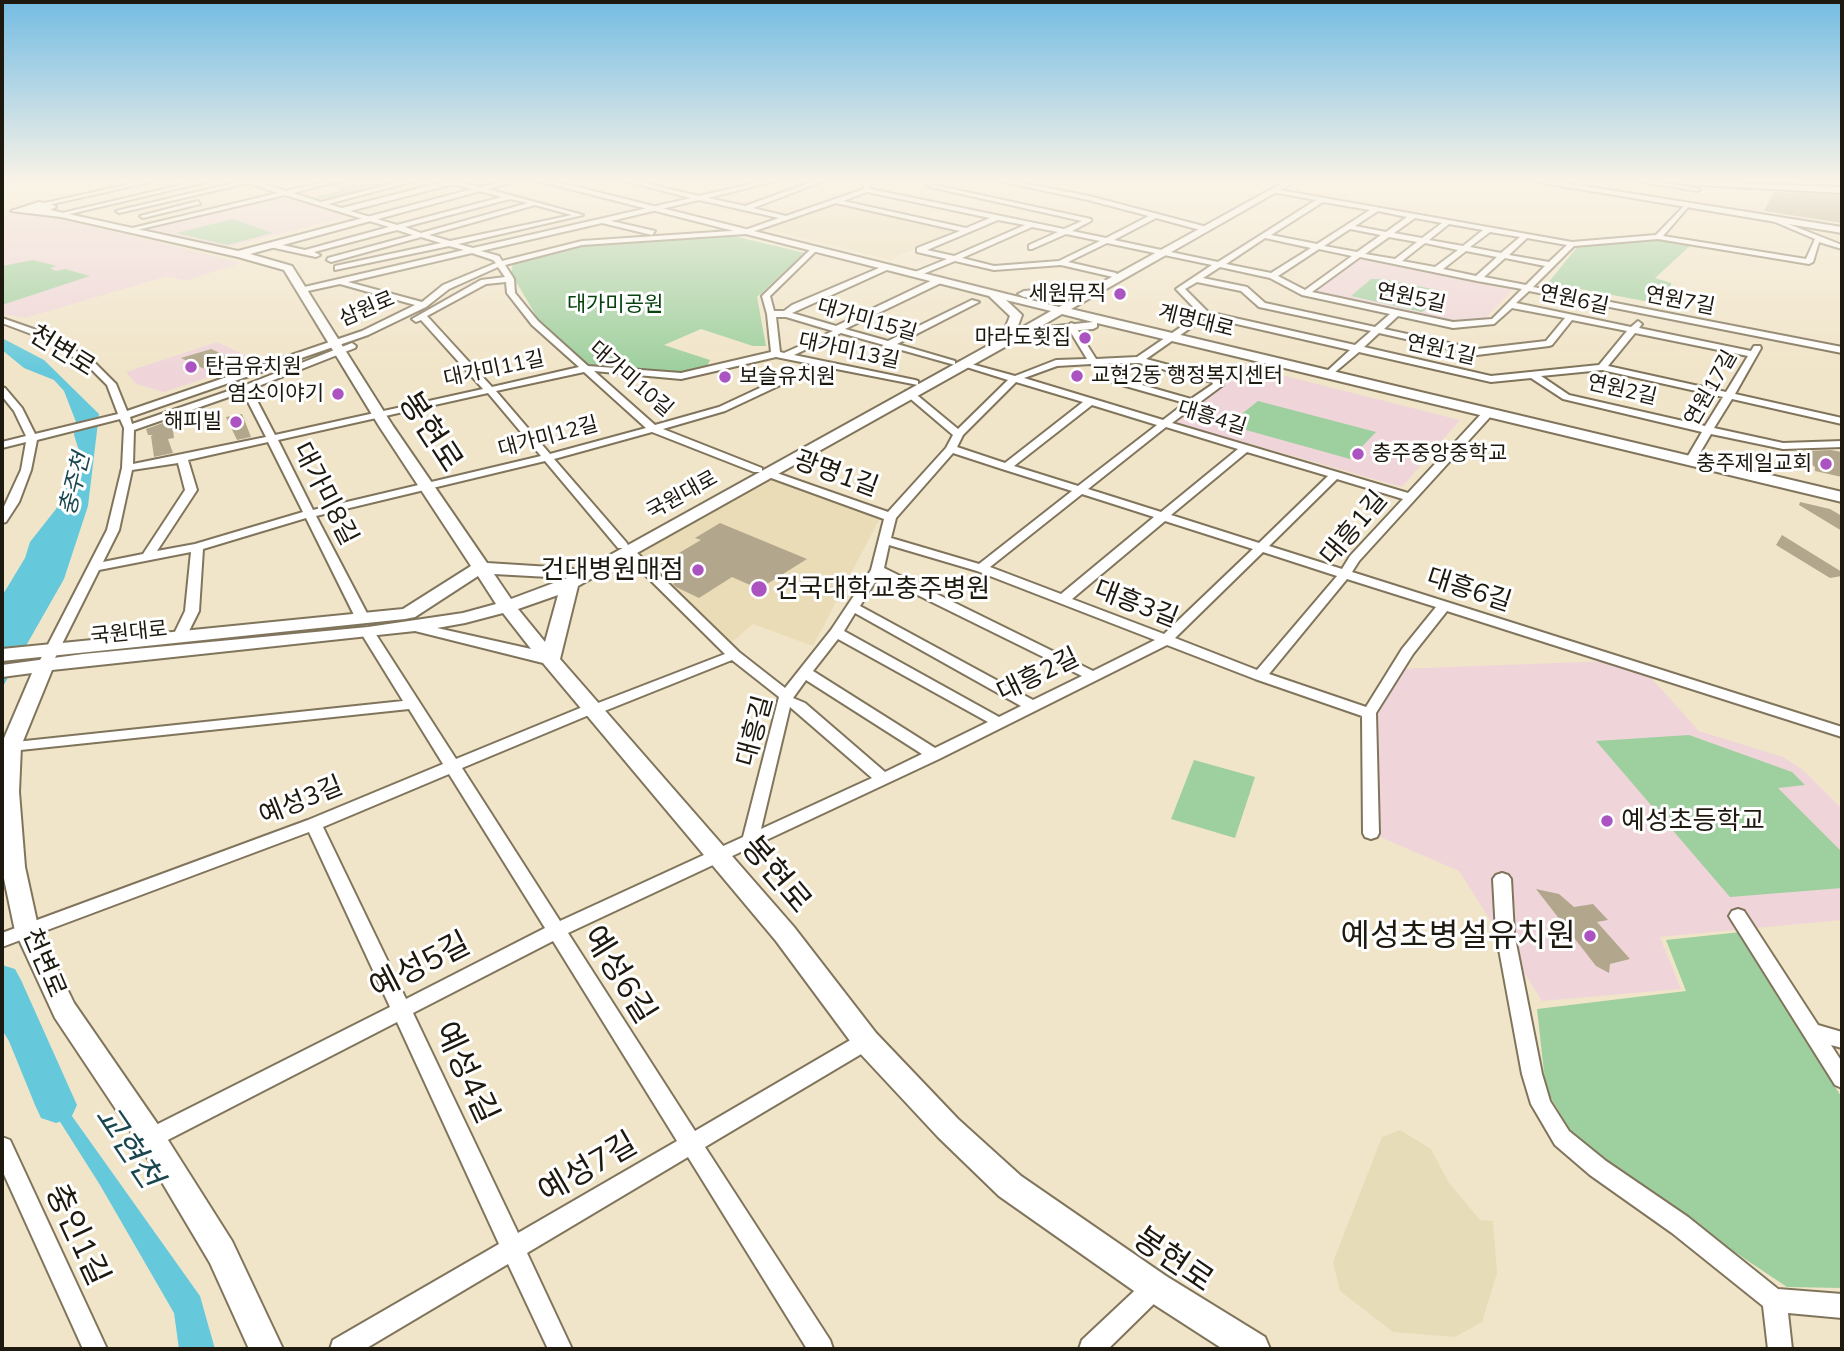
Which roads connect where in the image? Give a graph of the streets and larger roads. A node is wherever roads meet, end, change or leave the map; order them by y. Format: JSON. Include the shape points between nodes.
{"nodes":[{"id":1,"x":194,"y":244,"type":"edge"},
{"id":2,"x":277,"y":244,"type":"edge"},
{"id":3,"x":336,"y":244,"type":"edge"},
{"id":4,"x":388,"y":244,"type":"edge"},
{"id":5,"x":449,"y":244,"type":"joint"},
{"id":6,"x":502,"y":244,"type":"edge"},
{"id":7,"x":578,"y":244,"type":"edge"},
{"id":8,"x":793,"y":244,"type":"edge"},
{"id":9,"x":933,"y":244,"type":"edge"},
{"id":10,"x":988,"y":244,"type":"edge"},
{"id":11,"x":1039,"y":244,"type":"edge"},
{"id":12,"x":1099,"y":244,"type":"edge"},
{"id":13,"x":1121,"y":244,"type":"edge"},
{"id":14,"x":1174,"y":244,"type":"edge"},
{"id":15,"x":1251,"y":244,"type":"edge"},
{"id":16,"x":1304,"y":244,"type":"edge"},
{"id":17,"x":1323,"y":244,"type":"edge"},
{"id":18,"x":1373,"y":244,"type":"edge"},
{"id":19,"x":1420,"y":244,"type":"edge"},
{"id":20,"x":1442,"y":244,"type":"edge"},
{"id":21,"x":1470,"y":244,"type":"edge"},
{"id":22,"x":1516,"y":244,"type":"edge"},
{"id":23,"x":1572,"y":244,"type":"edge"},
{"id":24,"x":1698,"y":244,"type":"edge"},
{"id":25,"x":1815,"y":244,"type":"edge"},
{"id":26,"x":273,"y":245,"type":"junction"},
{"id":27,"x":1032,"y":247,"type":"dead end"},
{"id":28,"x":1318,"y":247,"type":"junction"},
{"id":29,"x":1465,"y":248,"type":"junction"},
{"id":30,"x":813,"y":249,"type":"junction"},
{"id":31,"x":473,"y":251,"type":"junction"},
{"id":32,"x":307,"y":252,"type":"junction"},
{"id":33,"x":1160,"y":252,"type":"junction"},
{"id":34,"x":240,"y":254,"type":"junction"},
{"id":35,"x":1358,"y":255,"type":"junction"},
{"id":36,"x":1503,"y":256,"type":"junction"},
{"id":37,"x":954,"y":259,"type":"junction"},
{"id":38,"x":331,"y":260,"type":"junction"},
{"id":39,"x":1060,"y":262,"type":"junction"},
{"id":40,"x":1396,"y":262,"type":"junction"},
{"id":41,"x":500,"y":264,"type":"junction"},
{"id":42,"x":1218,"y":264,"type":"junction"},
{"id":43,"x":1553,"y":265,"type":"junction"},
{"id":44,"x":886,"y":267,"type":"junction"},
{"id":45,"x":338,"y":268,"type":"junction"},
{"id":46,"x":1437,"y":271,"type":"junction"},
{"id":47,"x":918,"y":274,"type":"junction"},
{"id":48,"x":1112,"y":275,"type":"junction"},
{"id":49,"x":1272,"y":276,"type":"junction"},
{"id":50,"x":510,"y":279,"type":"junction"},
{"id":51,"x":1196,"y":279,"type":"junction"},
{"id":52,"x":1477,"y":279,"type":"junction"},
{"id":53,"x":940,"y":280,"type":"junction"},
{"id":54,"x":342,"y":282,"type":"junction"},
{"id":55,"x":1092,"y":288,"type":"junction"},
{"id":56,"x":1528,"y":289,"type":"junction"},
{"id":57,"x":303,"y":290,"type":"junction"},
{"id":58,"x":990,"y":292,"type":"junction"},
{"id":59,"x":1305,"y":293,"type":"junction"},
{"id":60,"x":975,"y":302,"type":"dead end"},
{"id":61,"x":1512,"y":304,"type":"junction"},
{"id":62,"x":1055,"y":309,"type":"junction"},
{"id":63,"x":422,"y":311,"type":"junction"},
{"id":64,"x":1396,"y":313,"type":"junction"},
{"id":65,"x":1648,"y":313,"type":"junction"},
{"id":66,"x":771,"y":314,"type":"junction"},
{"id":67,"x":786,"y":314,"type":"junction"},
{"id":68,"x":1205,"y":314,"type":"junction"},
{"id":69,"x":1570,"y":317,"type":"junction"},
{"id":70,"x":2,"y":320,"type":"edge"},
{"id":71,"x":1071,"y":326,"type":"junction"},
{"id":72,"x":1129,"y":327,"type":"junction"},
{"id":73,"x":839,"y":329,"type":"junction"},
{"id":74,"x":1633,"y":329,"type":"junction"},
{"id":75,"x":1377,"y":331,"type":"junction"},
{"id":76,"x":1012,"y":333,"type":"junction"},
{"id":77,"x":1764,"y":335,"type":"junction"},
{"id":78,"x":1171,"y":337,"type":"junction"},
{"id":79,"x":890,"y":344,"type":"junction"},
{"id":80,"x":338,"y":348,"type":"junction"},
{"id":81,"x":1357,"y":349,"type":"junction"},
{"id":82,"x":1842,"y":350,"type":"edge"},
{"id":83,"x":776,"y":354,"type":"junction"},
{"id":84,"x":1753,"y":354,"type":"junction"},
{"id":85,"x":787,"y":355,"type":"junction"},
{"id":86,"x":1139,"y":360,"type":"junction"},
{"id":87,"x":1093,"y":361,"type":"junction"},
{"id":88,"x":821,"y":363,"type":"junction"},
{"id":89,"x":958,"y":363,"type":"junction"},
{"id":90,"x":1602,"y":367,"type":"junction"},
{"id":91,"x":589,"y":368,"type":"junction"},
{"id":92,"x":1328,"y":375,"type":"junction"},
{"id":93,"x":1533,"y":375,"type":"junction"},
{"id":94,"x":1014,"y":379,"type":"junction"},
{"id":95,"x":246,"y":388,"type":"junction"},
{"id":96,"x":912,"y":388,"type":"junction"},
{"id":97,"x":2,"y":390,"type":"edge"},
{"id":98,"x":489,"y":390,"type":"junction"},
{"id":99,"x":1728,"y":395,"type":"junction"},
{"id":100,"x":1090,"y":401,"type":"junction"},
{"id":101,"x":1192,"y":401,"type":"junction"},
{"id":102,"x":380,"y":414,"type":"junction"},
{"id":103,"x":1488,"y":414,"type":"junction"},
{"id":104,"x":126,"y":415,"type":"junction"},
{"id":105,"x":1842,"y":421,"type":"edge"},
{"id":106,"x":1164,"y":424,"type":"junction"},
{"id":107,"x":129,"y":428,"type":"junction"},
{"id":108,"x":653,"y":429,"type":"junction"},
{"id":109,"x":1708,"y":430,"type":"junction"},
{"id":110,"x":958,"y":434,"type":"junction"},
{"id":111,"x":32,"y":438,"type":"junction"},
{"id":112,"x":271,"y":438,"type":"junction"},
{"id":113,"x":1842,"y":444,"type":"edge"},
{"id":114,"x":2,"y":445,"type":"edge"},
{"id":115,"x":1245,"y":448,"type":"junction"},
{"id":116,"x":951,"y":449,"type":"junction"},
{"id":117,"x":182,"y":458,"type":"junction"},
{"id":118,"x":546,"y":458,"type":"junction"},
{"id":119,"x":1690,"y":461,"type":"junction"},
{"id":120,"x":1006,"y":467,"type":"junction"},
{"id":121,"x":127,"y":468,"type":"junction"},
{"id":122,"x":763,"y":471,"type":"junction"},
{"id":123,"x":1335,"y":475,"type":"junction"},
{"id":124,"x":429,"y":486,"type":"junction"},
{"id":125,"x":1081,"y":490,"type":"junction"},
{"id":126,"x":1839,"y":496,"type":"edge"},
{"id":127,"x":1409,"y":497,"type":"junction"},
{"id":128,"x":309,"y":514,"type":"junction"},
{"id":129,"x":890,"y":517,"type":"junction"},
{"id":130,"x":1164,"y":517,"type":"junction"},
{"id":131,"x":2,"y":520,"type":"edge"},
{"id":132,"x":886,"y":540,"type":"junction"},
{"id":133,"x":197,"y":547,"type":"junction"},
{"id":134,"x":1259,"y":547,"type":"junction"},
{"id":135,"x":625,"y":548,"type":"junction"},
{"id":136,"x":147,"y":557,"type":"junction"},
{"id":137,"x":96,"y":567,"type":"junction"},
{"id":138,"x":479,"y":568,"type":"junction"},
{"id":139,"x":981,"y":568,"type":"junction"},
{"id":140,"x":877,"y":570,"type":"junction"},
{"id":141,"x":1345,"y":574,"type":"junction"},
{"id":142,"x":568,"y":579,"type":"junction"},
{"id":143,"x":1062,"y":600,"type":"junction"},
{"id":144,"x":505,"y":603,"type":"junction"},
{"id":145,"x":1444,"y":606,"type":"junction"},
{"id":146,"x":853,"y":607,"type":"junction"},
{"id":147,"x":409,"y":620,"type":"junction"},
{"id":148,"x":365,"y":626,"type":"junction"},
{"id":149,"x":836,"y":632,"type":"junction"},
{"id":150,"x":180,"y":636,"type":"junction"},
{"id":151,"x":1166,"y":640,"type":"junction"},
{"id":152,"x":734,"y":654,"type":"junction"},
{"id":153,"x":2,"y":655,"type":"edge"},
{"id":154,"x":44,"y":658,"type":"junction"},
{"id":155,"x":550,"y":659,"type":"junction"},
{"id":156,"x":2,"y":671,"type":"edge"},
{"id":157,"x":804,"y":672,"type":"junction"},
{"id":158,"x":1092,"y":676,"type":"junction"},
{"id":159,"x":1260,"y":676,"type":"junction"},
{"id":160,"x":785,"y":698,"type":"junction"},
{"id":161,"x":413,"y":704,"type":"junction"},
{"id":162,"x":1032,"y":706,"type":"junction"},
{"id":163,"x":591,"y":710,"type":"junction"},
{"id":164,"x":1369,"y":713,"type":"junction"},
{"id":165,"x":998,"y":722,"type":"junction"},
{"id":166,"x":1842,"y":732,"type":"edge"},
{"id":167,"x":12,"y":746,"type":"junction"},
{"id":168,"x":934,"y":755,"type":"junction"},
{"id":169,"x":452,"y":765,"type":"junction"},
{"id":170,"x":882,"y":778,"type":"junction"},
{"id":171,"x":314,"y":824,"type":"junction"},
{"id":172,"x":1371,"y":833,"type":"dead end"},
{"id":173,"x":750,"y":841,"type":"junction"},
{"id":174,"x":719,"y":856,"type":"junction"},
{"id":175,"x":1502,"y":879,"type":"dead end"},
{"id":176,"x":1738,"y":916,"type":"dead end"},
{"id":177,"x":27,"y":931,"type":"junction"},
{"id":178,"x":556,"y":931,"type":"junction"},
{"id":179,"x":2,"y":940,"type":"edge"},
{"id":180,"x":400,"y":1009,"type":"junction"},
{"id":181,"x":1814,"y":1032,"type":"junction"},
{"id":182,"x":1842,"y":1040,"type":"edge"},
{"id":183,"x":866,"y":1041,"type":"junction"},
{"id":184,"x":1842,"y":1079,"type":"edge"},
{"id":185,"x":151,"y":1138,"type":"junction"},
{"id":186,"x":691,"y":1144,"type":"junction"},
{"id":187,"x":2,"y":1147,"type":"edge"},
{"id":188,"x":514,"y":1248,"type":"junction"},
{"id":189,"x":1155,"y":1287,"type":"junction"},
{"id":190,"x":1774,"y":1300,"type":"junction"},
{"id":191,"x":1842,"y":1306,"type":"edge"},
{"id":192,"x":95,"y":1349,"type":"edge"},
{"id":193,"x":267,"y":1349,"type":"edge"},
{"id":194,"x":342,"y":1349,"type":"edge"},
{"id":195,"x":560,"y":1349,"type":"edge"},
{"id":196,"x":821,"y":1349,"type":"edge"},
{"id":197,"x":1091,"y":1349,"type":"edge"},
{"id":198,"x":1252,"y":1349,"type":"edge"},
{"id":199,"x":1780,"y":1349,"type":"edge"}],
"edges":[{"from":1,"to":34,"type":"street","name":"봉현로"},
{"from":2,"to":26,"type":"street"},
{"from":3,"to":32,"type":"street"},
{"from":4,"to":38,"type":"street"},
{"from":5,"to":31,"type":"street"},
{"from":5,"to":45,"type":"street"},
{"from":6,"to":31,"type":"street"},
{"from":7,"to":41,"type":"street","name":"삼원로"},
{"from":8,"to":30,"type":"street","name":"계명대로"},
{"from":9,"to":37,"type":"street","via":[[920,250]]},
{"from":10,"to":37,"type":"street"},
{"from":11,"to":27,"type":"street"},
{"from":12,"to":39,"type":"street"},
{"from":13,"to":33,"type":"street","name":"연원5길"},
{"from":14,"to":33,"type":"street","name":"국원대로"},
{"from":15,"to":42,"type":"street"},
{"from":16,"to":28,"type":"street","name":"연원7길"},
{"from":17,"to":28,"type":"street"},
{"from":18,"to":35,"type":"street"},
{"from":19,"to":40,"type":"street"},
{"from":20,"to":29,"type":"street"},
{"from":21,"to":29,"type":"street"},
{"from":22,"to":36,"type":"street"},
{"from":23,"to":43,"type":"street","name":"연원5길"},
{"from":24,"to":25,"type":"street","via":[[1800,262],[1809,262]]},
{"from":26,"to":32,"type":"street"},
{"from":26,"to":34,"type":"street"},
{"from":28,"to":35,"type":"street","name":"연원7길"},
{"from":28,"to":49,"type":"street"},
{"from":29,"to":36,"type":"street"},
{"from":29,"to":46,"type":"street"},
{"from":30,"to":44,"type":"street","name":"계명대로"},
{"from":30,"to":66,"type":"street","name":"대가미13길","via":[[766,296]]},
{"from":31,"to":41,"type":"street","via":[[496,258]]},
{"from":31,"to":54,"type":"street"},
{"from":32,"to":38,"type":"street"},
{"from":33,"to":42,"type":"street","name":"연원5길"},
{"from":33,"to":48,"type":"street","name":"국원대로"},
{"from":33,"to":55,"type":"street","name":"국원대로"},
{"from":34,"to":57,"type":"street","name":"봉현로","via":[[288,268]]},
{"from":35,"to":40,"type":"street","name":"연원7길"},
{"from":35,"to":59,"type":"street"},
{"from":36,"to":43,"type":"street"},
{"from":36,"to":52,"type":"street"},
{"from":37,"to":39,"type":"street","via":[[994,268]]},
{"from":37,"to":47,"type":"street"},
{"from":38,"to":45,"type":"street"},
{"from":39,"to":48,"type":"street"},
{"from":40,"to":46,"type":"street","name":"연원7길"},
{"from":41,"to":50,"type":"street","name":"대가미10길"},
{"from":41,"to":63,"type":"street","name":"삼원로","via":[[446,287]]},
{"from":42,"to":49,"type":"street","name":"연원5길"},
{"from":42,"to":51,"type":"street"},
{"from":43,"to":56,"type":"street","name":"연원5길"},
{"from":44,"to":47,"type":"street","name":"계명대로"},
{"from":44,"to":67,"type":"street"},
{"from":45,"to":54,"type":"street","via":[[345,276]]},
{"from":46,"to":52,"type":"street","name":"연원7길"},
{"from":47,"to":53,"type":"street","name":"계명대로"},
{"from":48,"to":55,"type":"street","name":"국원대로"},
{"from":49,"to":59,"type":"street","name":"연원5길"},
{"from":50,"to":63,"type":"street","via":[[484,282]]},
{"from":50,"to":91,"type":"street","name":"대가미10길","via":[[511,293],[535,323]]},
{"from":51,"to":68,"type":"street","via":[[1180,289]]},
{"from":51,"to":75,"type":"street","via":[[1244,289],[1262,305]]},
{"from":52,"to":56,"type":"street","name":"연원7길"},
{"from":53,"to":58,"type":"street","name":"계명대로"},
{"from":53,"to":73,"type":"street"},
{"from":54,"to":57,"type":"street"},
{"from":54,"to":63,"type":"street"},
{"from":55,"to":58,"type":"street","via":[[1030,294]]},
{"from":55,"to":62,"type":"street","name":"국원대로"},
{"from":55,"to":72,"type":"street","via":[[1108,314]]},
{"from":56,"to":61,"type":"street","name":"연원5길"},
{"from":56,"to":65,"type":"street","name":"연원7길"},
{"from":57,"to":80,"type":"street","name":"봉현로"},
{"from":58,"to":62,"type":"street","name":"계명대로"},
{"from":58,"to":76,"type":"street","via":[[1016,315]]},
{"from":59,"to":64,"type":"street","name":"연원5길"},
{"from":60,"to":79,"type":"street"},
{"from":61,"to":64,"type":"street","name":"연원5길","via":[[1494,321],[1452,325]]},
{"from":61,"to":69,"type":"street","name":"연원6길"},
{"from":62,"to":72,"type":"street","name":"계명대로"},
{"from":62,"to":76,"type":"street","name":"국원대로"},
{"from":63,"to":80,"type":"street"},
{"from":63,"to":98,"type":"street"},
{"from":64,"to":75,"type":"street"},
{"from":65,"to":74,"type":"street"},
{"from":65,"to":77,"type":"street","name":"연원7길"},
{"from":66,"to":67,"type":"street","name":"대가미15길"},
{"from":66,"to":83,"type":"street","name":"대가미13길"},
{"from":67,"to":73,"type":"street","name":"대가미15길"},
{"from":68,"to":78,"type":"street"},
{"from":68,"to":81,"type":"street","name":"연원1길"},
{"from":69,"to":74,"type":"street","name":"연원6길"},
{"from":69,"to":75,"type":"street","via":[[1549,343],[1477,352]]},
{"from":70,"to":104,"type":"street","name":"천변로","via":[[46,336],[91,365],[111,384]]},
{"from":71,"to":72,"type":"street"},
{"from":71,"to":76,"type":"street"},
{"from":71,"to":87,"type":"street"},
{"from":72,"to":78,"type":"street","name":"계명대로"},
{"from":73,"to":79,"type":"street","name":"대가미15길"},
{"from":73,"to":85,"type":"street"},
{"from":74,"to":84,"type":"street","name":"연원6길"},
{"from":74,"to":90,"type":"street"},
{"from":75,"to":81,"type":"street"},
{"from":76,"to":89,"type":"street","name":"국원대로"},
{"from":77,"to":82,"type":"street","name":"연원7길"},
{"from":77,"to":84,"type":"street","name":"연원17길"},
{"from":78,"to":86,"type":"street"},
{"from":78,"to":92,"type":"street","name":"계명대로"},
{"from":79,"to":89,"type":"street","name":"대가미15길"},
{"from":80,"to":95,"type":"street"},
{"from":80,"to":102,"type":"street","name":"봉현로"},
{"from":80,"to":104,"type":"street","name":"삼원로"},
{"from":81,"to":92,"type":"street"},
{"from":81,"to":93,"type":"street","name":"연원1길","via":[[1491,379]]},
{"from":83,"to":85,"type":"street","name":"대가미13길"},
{"from":83,"to":91,"type":"street","name":"대가미11길","via":[[681,376]]},
{"from":84,"to":99,"type":"street","name":"연원17길"},
{"from":85,"to":88,"type":"street","name":"대가미13길"},
{"from":86,"to":87,"type":"street"},
{"from":86,"to":101,"type":"street","via":[[1216,380],[1219,385]]},
{"from":87,"to":94,"type":"street","via":[[1056,363]]},
{"from":87,"to":101,"type":"street","via":[[1111,379]]},
{"from":88,"to":96,"type":"street","name":"대가미13길"},
{"from":88,"to":108,"type":"street","name":"대가미12길","via":[[722,409]]},
{"from":89,"to":94,"type":"street","name":"대흥4길"},
{"from":89,"to":96,"type":"street","name":"국원대로"},
{"from":90,"to":93,"type":"street","name":"연원1길"},
{"from":90,"to":99,"type":"street","name":"연원1길"},
{"from":91,"to":98,"type":"street","name":"대가미11길"},
{"from":91,"to":108,"type":"street","name":"대가미10길"},
{"from":92,"to":103,"type":"street","name":"계명대로"},
{"from":93,"to":109,"type":"street","name":"연원2길","via":[[1566,397]]},
{"from":94,"to":100,"type":"street","name":"대흥4길"},
{"from":94,"to":110,"type":"street"},
{"from":95,"to":107,"type":"street"},
{"from":95,"to":112,"type":"street","name":"대가미8길"},
{"from":96,"to":110,"type":"street"},
{"from":96,"to":122,"type":"street","name":"국원대로"},
{"from":97,"to":111,"type":"street","via":[[19,410]]},
{"from":98,"to":102,"type":"street","name":"대가미11길"},
{"from":98,"to":118,"type":"street"},
{"from":99,"to":105,"type":"street","name":"연원1길"},
{"from":99,"to":109,"type":"street","name":"연원17길"},
{"from":100,"to":106,"type":"street","name":"대흥4길"},
{"from":100,"to":120,"type":"street"},
{"from":101,"to":106,"type":"street"},
{"from":102,"to":112,"type":"street","name":"대가미11길"},
{"from":102,"to":124,"type":"street","name":"봉현로"},
{"from":103,"to":119,"type":"street","name":"계명대로"},
{"from":103,"to":127,"type":"street","name":"대흥1길"},
{"from":104,"to":107,"type":"street","name":"천변로"},
{"from":104,"to":111,"type":"street","name":"삼원로"},
{"from":106,"to":115,"type":"street","name":"대흥4길"},
{"from":106,"to":125,"type":"street"},
{"from":107,"to":121,"type":"street","name":"천변로"},
{"from":108,"to":118,"type":"street","name":"대가미12길"},
{"from":108,"to":122,"type":"street","name":"대가미10길"},
{"from":109,"to":113,"type":"street","name":"연원2길","via":[[1783,446]]},
{"from":109,"to":119,"type":"street","name":"연원17길"},
{"from":110,"to":116,"type":"street"},
{"from":111,"to":114,"type":"street"},
{"from":111,"to":131,"type":"street","via":[[26,470]]},
{"from":112,"to":117,"type":"street","name":"대가미11길"},
{"from":112,"to":128,"type":"street","name":"대가미8길"},
{"from":115,"to":123,"type":"street","name":"대흥4길"},
{"from":115,"to":130,"type":"street"},
{"from":116,"to":120,"type":"street","name":"대흥6길"},
{"from":116,"to":129,"type":"street"},
{"from":117,"to":121,"type":"street","name":"대가미11길"},
{"from":117,"to":136,"type":"street","via":[[191,490]]},
{"from":118,"to":124,"type":"street","name":"대가미12길"},
{"from":118,"to":135,"type":"street"},
{"from":119,"to":126,"type":"street","name":"계명대로"},
{"from":120,"to":125,"type":"street","name":"대흥6길"},
{"from":121,"to":137,"type":"street","name":"천변로","via":[[113,530]]},
{"from":122,"to":129,"type":"street","name":"광명1길"},
{"from":122,"to":135,"type":"street","name":"국원대로"},
{"from":123,"to":127,"type":"street","name":"대흥4길"},
{"from":123,"to":134,"type":"street","name":"대흥2길"},
{"from":124,"to":128,"type":"street","name":"대가미12길"},
{"from":124,"to":138,"type":"street","name":"봉현로"},
{"from":125,"to":130,"type":"street","name":"대흥6길"},
{"from":125,"to":139,"type":"street"},
{"from":127,"to":141,"type":"street","name":"대흥1길"},
{"from":128,"to":133,"type":"street","name":"대가미12길"},
{"from":128,"to":148,"type":"street","name":"대가미8길"},
{"from":129,"to":132,"type":"street","name":"대흥길"},
{"from":130,"to":134,"type":"street","name":"대흥6길"},
{"from":130,"to":143,"type":"street"},
{"from":132,"to":139,"type":"street","name":"대흥3길"},
{"from":132,"to":140,"type":"street","name":"대흥길"},
{"from":133,"to":136,"type":"street","name":"대가미12길"},
{"from":133,"to":150,"type":"street","via":[[192,611]]},
{"from":134,"to":141,"type":"street","name":"대흥6길"},
{"from":134,"to":151,"type":"street","name":"대흥2길"},
{"from":135,"to":142,"type":"street","name":"국원대로"},
{"from":135,"to":152,"type":"street"},
{"from":136,"to":137,"type":"street","name":"대가미12길"},
{"from":137,"to":154,"type":"street","name":"천변로"},
{"from":138,"to":142,"type":"street"},
{"from":138,"to":144,"type":"street","name":"봉현로"},
{"from":138,"to":147,"type":"street"},
{"from":139,"to":143,"type":"street","name":"대흥3길"},
{"from":140,"to":146,"type":"street","name":"대흥길"},
{"from":140,"to":158,"type":"street"},
{"from":141,"to":145,"type":"street","name":"대흥6길"},
{"from":141,"to":159,"type":"street","name":"대흥1길"},
{"from":142,"to":144,"type":"street","name":"국원대로"},
{"from":142,"to":155,"type":"street"},
{"from":143,"to":151,"type":"street","name":"대흥3길"},
{"from":144,"to":147,"type":"street","name":"국원대로"},
{"from":144,"to":155,"type":"street","name":"봉현로"},
{"from":145,"to":164,"type":"street","via":[[1407,652]]},
{"from":145,"to":166,"type":"street","name":"대흥6길"},
{"from":146,"to":149,"type":"street","name":"대흥길"},
{"from":146,"to":162,"type":"street"},
{"from":147,"to":148,"type":"street","name":"국원대로"},
{"from":147,"to":155,"type":"street"},
{"from":148,"to":150,"type":"street","name":"국원대로"},
{"from":148,"to":154,"type":"street","name":"국원대로"},
{"from":148,"to":161,"type":"street","name":"예성6길"},
{"from":149,"to":157,"type":"street","name":"대흥길"},
{"from":149,"to":165,"type":"street"},
{"from":150,"to":154,"type":"street","name":"국원대로"},
{"from":151,"to":158,"type":"street","name":"대흥2길"},
{"from":151,"to":159,"type":"street","name":"대흥3길"},
{"from":152,"to":160,"type":"street"},
{"from":152,"to":163,"type":"street","name":"예성3길"},
{"from":153,"to":154,"type":"street"},
{"from":154,"to":156,"type":"street"},
{"from":154,"to":167,"type":"street","name":"천변로"},
{"from":155,"to":163,"type":"street","name":"봉현로"},
{"from":157,"to":160,"type":"street","name":"대흥길"},
{"from":157,"to":168,"type":"street"},
{"from":158,"to":162,"type":"street","name":"대흥2길"},
{"from":159,"to":164,"type":"street","name":"대흥3길"},
{"from":160,"to":170,"type":"street"},
{"from":160,"to":173,"type":"street","name":"대흥길"},
{"from":161,"to":167,"type":"street"},
{"from":161,"to":169,"type":"street","name":"예성6길"},
{"from":162,"to":165,"type":"street","name":"대흥2길"},
{"from":163,"to":169,"type":"street","name":"예성3길"},
{"from":163,"to":174,"type":"street","name":"봉현로"},
{"from":164,"to":172,"type":"street"},
{"from":165,"to":168,"type":"street","name":"대흥2길"},
{"from":167,"to":177,"type":"street","name":"천변로","via":[[8,792],[13,867]]},
{"from":168,"to":170,"type":"street","name":"대흥2길"},
{"from":169,"to":171,"type":"street","name":"예성3길"},
{"from":169,"to":178,"type":"street","name":"예성6길"},
{"from":170,"to":173,"type":"street","name":"대흥2길"},
{"from":171,"to":177,"type":"street","name":"예성3길"},
{"from":171,"to":180,"type":"street","name":"예성4길"},
{"from":173,"to":174,"type":"street","name":"대흥2길"},
{"from":174,"to":178,"type":"street","name":"예성5길"},
{"from":174,"to":183,"type":"street","name":"봉현로"},
{"from":175,"to":190,"type":"street","via":[[1505,933],[1532,1074],[1541,1104],[1562,1138]]},
{"from":176,"to":181,"type":"street"},
{"from":177,"to":179,"type":"street","name":"예성3길"},
{"from":177,"to":185,"type":"street","name":"천변로","via":[[64,1010]]},
{"from":178,"to":180,"type":"street","name":"예성5길"},
{"from":178,"to":186,"type":"street","name":"예성6길"},
{"from":180,"to":185,"type":"street","name":"예성5길"},
{"from":180,"to":188,"type":"street","name":"예성4길"},
{"from":181,"to":182,"type":"street"},
{"from":181,"to":184,"type":"street"},
{"from":183,"to":186,"type":"street","name":"예성7길"},
{"from":183,"to":189,"type":"street","name":"봉현로","via":[[947,1128],[1010,1186]]},
{"from":185,"to":193,"type":"street","name":"천변로","via":[[221,1252]]},
{"from":186,"to":188,"type":"street","name":"예성7길"},
{"from":186,"to":196,"type":"street","name":"예성6길"},
{"from":187,"to":192,"type":"street","name":"충인1길"},
{"from":188,"to":194,"type":"street","name":"예성7길"},
{"from":188,"to":195,"type":"street","name":"예성4길"},
{"from":189,"to":197,"type":"street"},
{"from":189,"to":198,"type":"street","name":"봉현로"},
{"from":190,"to":191,"type":"street"},
{"from":190,"to":199,"type":"street"}]}
